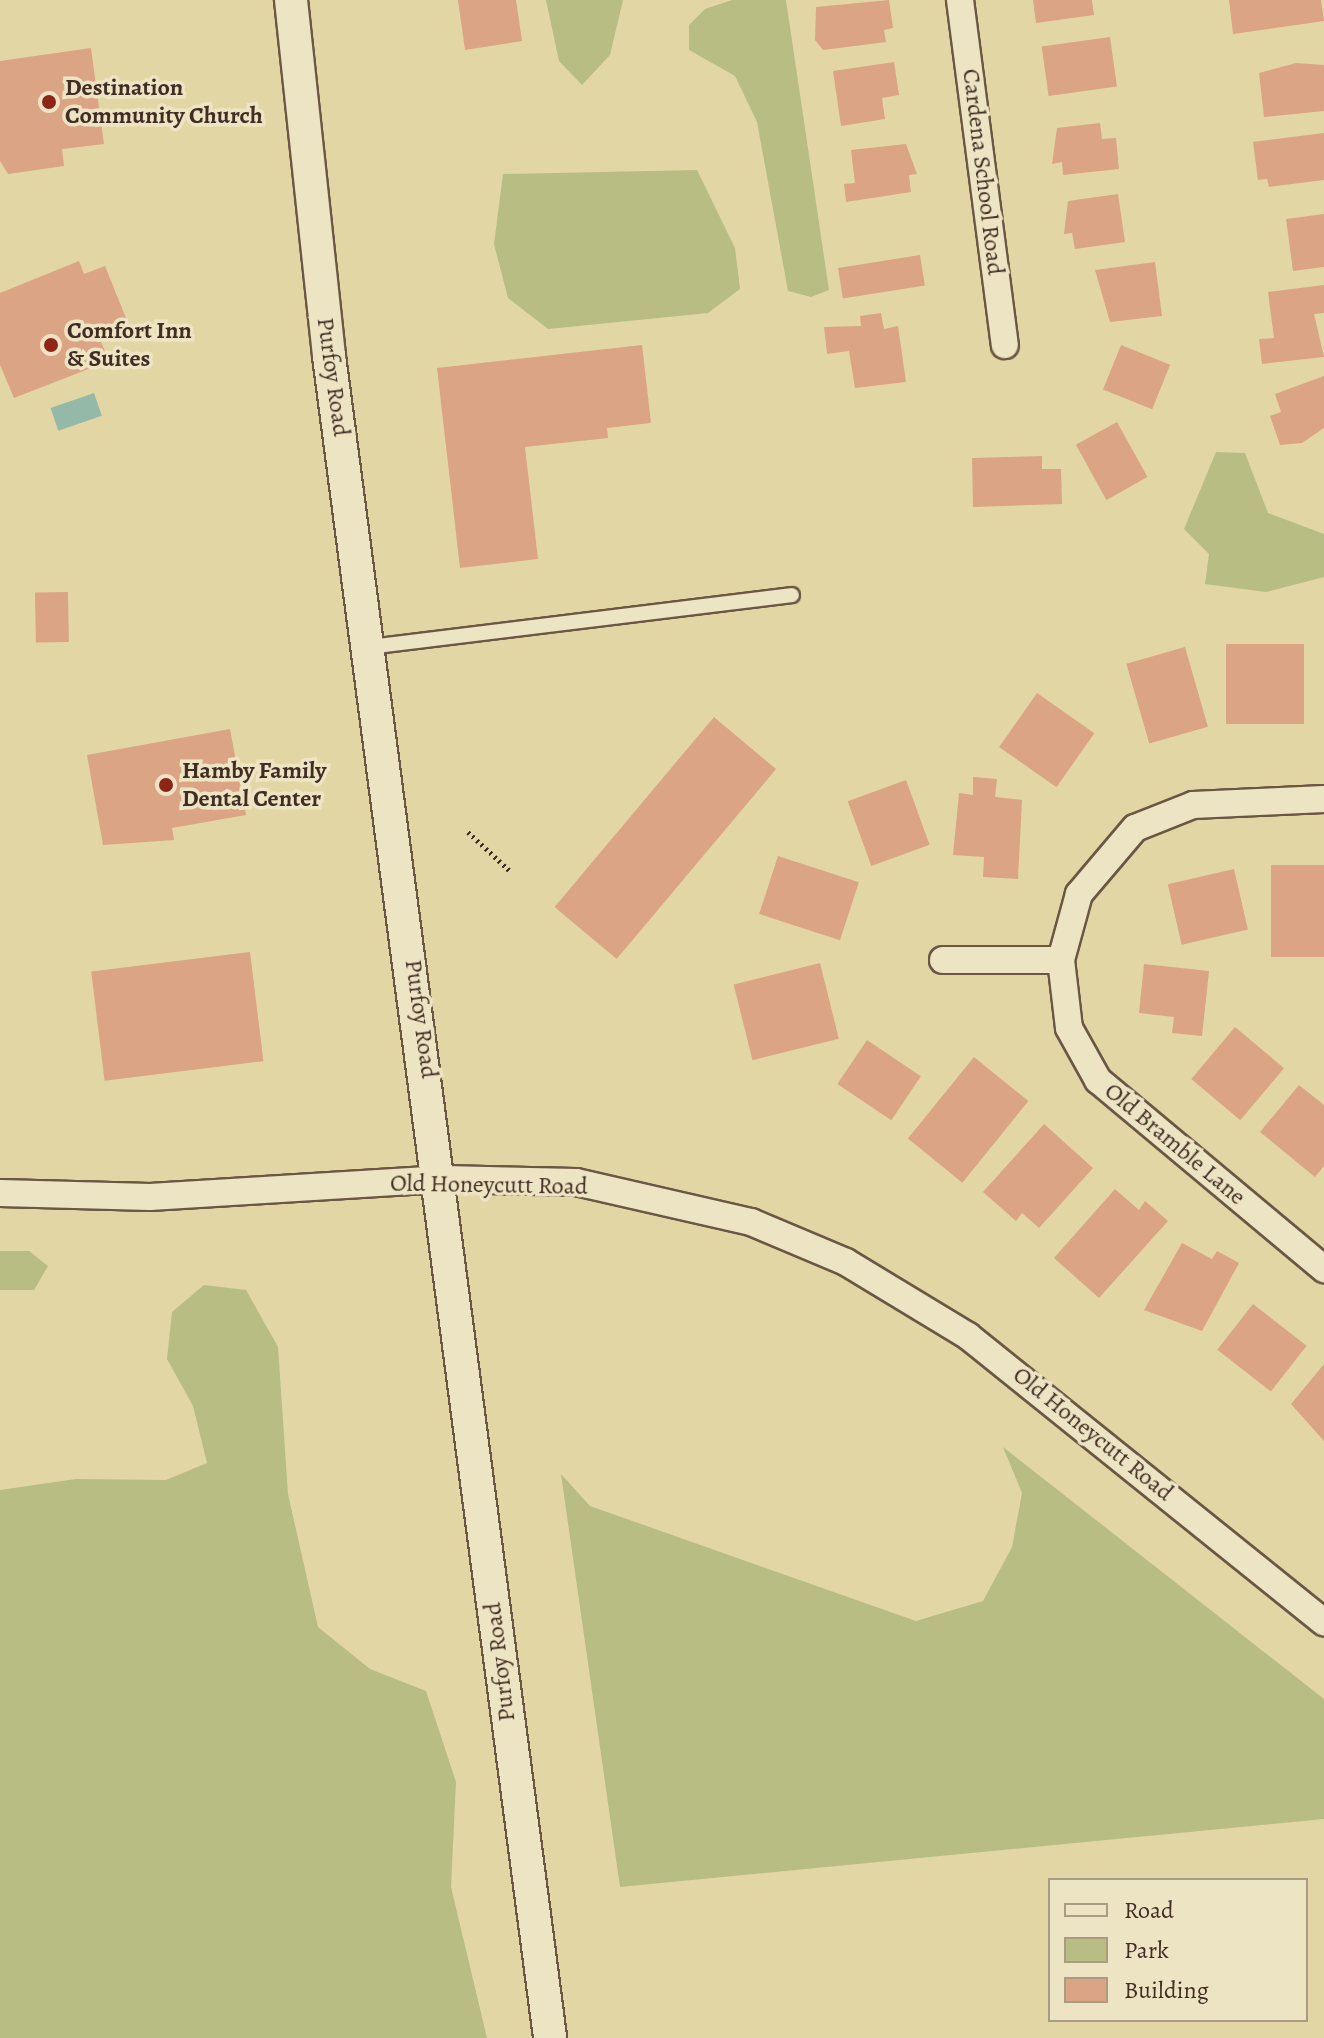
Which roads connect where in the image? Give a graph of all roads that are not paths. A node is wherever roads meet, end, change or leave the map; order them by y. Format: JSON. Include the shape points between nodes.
{"nodes":[{"id":1,"x":291,"y":0,"type":"edge"},
{"id":2,"x":960,"y":0,"type":"edge"},
{"id":3,"x":1005,"y":345,"type":"dead end"},
{"id":4,"x":792,"y":595,"type":"dead end"},
{"id":5,"x":369,"y":647,"type":"junction"},
{"id":6,"x":1324,"y":799,"type":"edge"},
{"id":7,"x":943,"y":960,"type":"dead end"},
{"id":8,"x":1061,"y":960,"type":"junction"},
{"id":9,"x":443,"y":1179,"type":"junction"},
{"id":10,"x":0,"y":1193,"type":"edge"},
{"id":11,"x":1324,"y":1269,"type":"edge"},
{"id":12,"x":1324,"y":1622,"type":"edge"},
{"id":13,"x":550,"y":2038,"type":"edge"}],
"edges":[{"from":1,"to":5,"type":"street","name":"Purfoy Road"},
{"from":2,"to":3,"type":"street","name":"Cardena School Road"},
{"from":4,"to":5,"type":"lane"},
{"from":5,"to":9,"type":"street","name":"Purfoy Road"},
{"from":6,"to":8,"type":"street","name":"Old Bramble Lane","via":[[1193,805],[1135,828],[1079,894]]},
{"from":7,"to":8,"type":"street"},
{"from":8,"to":11,"type":"street","name":"Old Bramble Lane","via":[[1069,1028],[1098,1080]]},
{"from":9,"to":10,"type":"street","name":"Old Honeycutt Road","via":[[150,1197]]},
{"from":9,"to":12,"type":"street","name":"Old Honeycutt Road","via":[[576,1182],[663,1198],[751,1222],[846,1262],[1032,1383]]},
{"from":9,"to":13,"type":"street","name":"Purfoy Road"}]}
